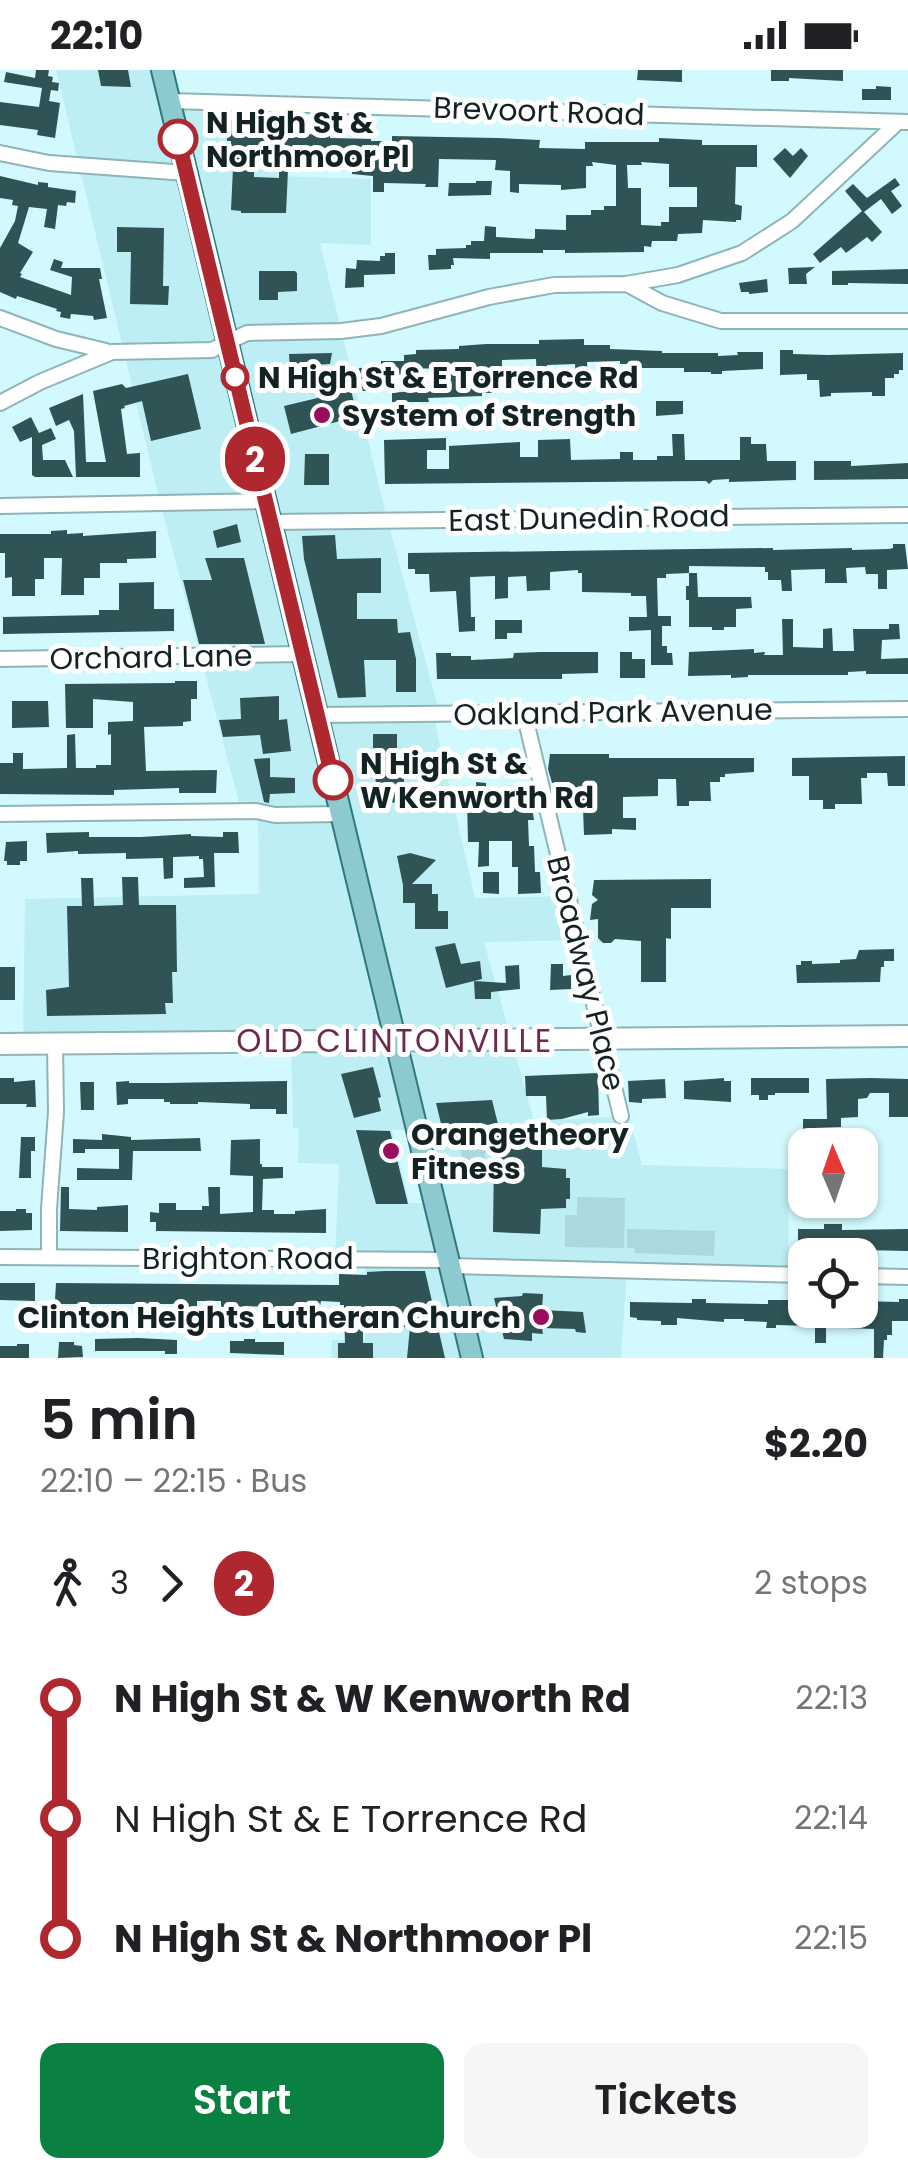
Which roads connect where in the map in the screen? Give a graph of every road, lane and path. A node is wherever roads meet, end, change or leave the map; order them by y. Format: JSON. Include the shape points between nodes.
{"nodes":[{"id":1,"x":162,"y":70,"type":"edge"},
{"id":2,"x":170,"y":101,"type":"junction"},
{"id":3,"x":903,"y":122,"type":"edge"},
{"id":4,"x":0,"y":152,"type":"edge"},
{"id":5,"x":187,"y":173,"type":"junction"},
{"id":6,"x":626,"y":284,"type":"junction"},
{"id":7,"x":0,"y":318,"type":"edge"},
{"id":8,"x":908,"y":321,"type":"edge"},
{"id":9,"x":227,"y":343,"type":"junction"},
{"id":10,"x":112,"y":352,"type":"junction"},
{"id":11,"x":0,"y":404,"type":"edge"},
{"id":12,"x":0,"y":506,"type":"edge"},
{"id":13,"x":268,"y":511,"type":"junction"},
{"id":14,"x":908,"y":515,"type":"edge"},
{"id":15,"x":302,"y":654,"type":"junction"},
{"id":16,"x":0,"y":659,"type":"edge"},
{"id":17,"x":908,"y":709,"type":"edge"},
{"id":18,"x":524,"y":712,"type":"junction"},
{"id":19,"x":318,"y":715,"type":"junction"},
{"id":20,"x":0,"y":814,"type":"edge"},
{"id":21,"x":342,"y":814,"type":"junction"},
{"id":22,"x":908,"y":1036,"type":"edge"},
{"id":23,"x":602,"y":1039,"type":"junction"},
{"id":24,"x":395,"y":1040,"type":"junction"},
{"id":25,"x":0,"y":1044,"type":"edge"},
{"id":26,"x":55,"y":1044,"type":"junction"},
{"id":27,"x":621,"y":1116,"type":"dead end"},
{"id":28,"x":0,"y":1257,"type":"edge"},
{"id":29,"x":49,"y":1257,"type":"junction"},
{"id":30,"x":449,"y":1263,"type":"junction"},
{"id":31,"x":788,"y":1274,"type":"edge"},
{"id":32,"x":878,"y":1277,"type":"edge"},
{"id":33,"x":908,"y":1278,"type":"edge"},
{"id":34,"x":472,"y":1358,"type":"edge"}],
"edges":[{"from":1,"to":2,"type":"main road"},
{"from":2,"to":3,"type":"street","name":"Brevoort Road"},
{"from":2,"to":5,"type":"main road"},
{"from":3,"to":6,"type":"street","via":[[792,221],[742,254]]},
{"from":4,"to":5,"type":"street","via":[[49,164]]},
{"from":5,"to":9,"type":"main road"},
{"from":6,"to":8,"type":"street","via":[[722,321]]},
{"from":6,"to":9,"type":"street","via":[[554,284],[380,326],[247,333]]},
{"from":7,"to":10,"type":"street"},
{"from":9,"to":10,"type":"street","via":[[212,350]]},
{"from":9,"to":13,"type":"main road"},
{"from":10,"to":11,"type":"street"},
{"from":12,"to":13,"type":"street","name":"East Dunedin Road"},
{"from":13,"to":14,"type":"street","name":"East Dunedin Road"},
{"from":13,"to":15,"type":"main road"},
{"from":15,"to":16,"type":"street","name":"Orchard Lane"},
{"from":15,"to":19,"type":"main road"},
{"from":17,"to":18,"type":"street","name":"Oakland Park Avenue"},
{"from":18,"to":19,"type":"street","name":"Oakland Park Avenue"},
{"from":18,"to":23,"type":"street","name":"Broadway Place"},
{"from":19,"to":21,"type":"main road"},
{"from":20,"to":21,"type":"street"},
{"from":21,"to":24,"type":"main road"},
{"from":22,"to":23,"type":"main road"},
{"from":23,"to":24,"type":"main road"},
{"from":23,"to":27,"type":"street","name":"Broadway Place"},
{"from":24,"to":26,"type":"main road"},
{"from":24,"to":30,"type":"main road"},
{"from":25,"to":26,"type":"main road"},
{"from":26,"to":29,"type":"street"},
{"from":28,"to":29,"type":"street","name":"Brighton Road"},
{"from":29,"to":30,"type":"street","name":"Brighton Road"},
{"from":30,"to":31,"type":"street","name":"Brighton Road"},
{"from":30,"to":34,"type":"main road"},
{"from":32,"to":33,"type":"street"}]}
